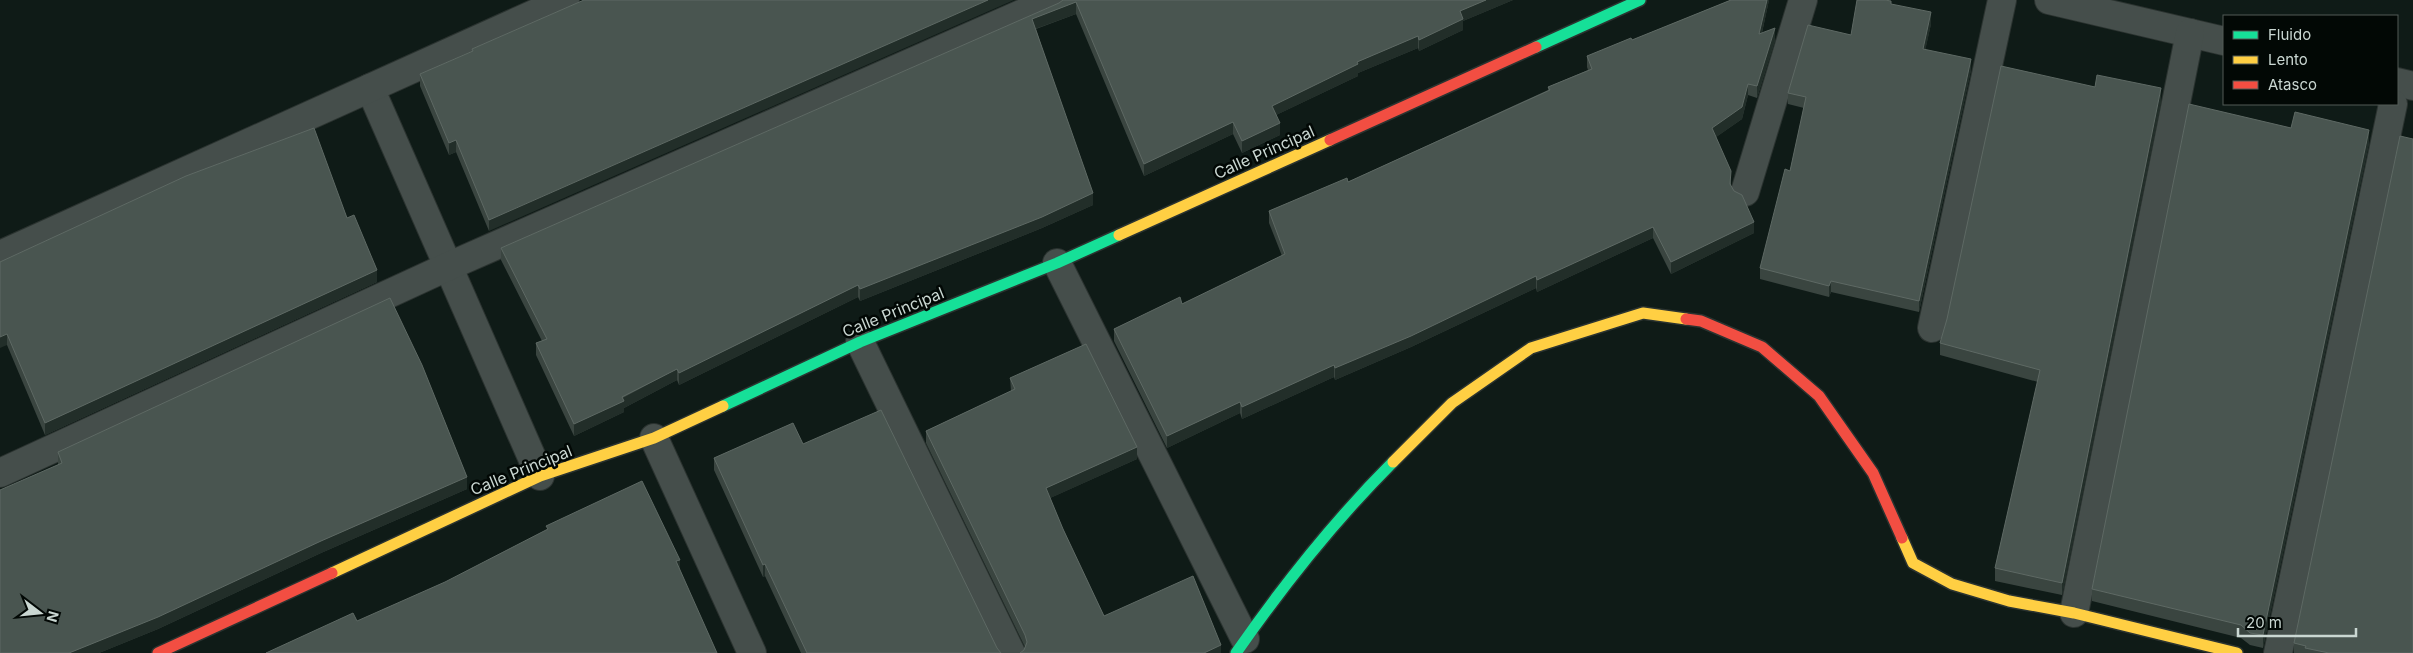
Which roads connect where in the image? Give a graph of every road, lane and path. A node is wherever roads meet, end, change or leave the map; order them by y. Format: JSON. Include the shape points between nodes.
{"nodes":[{"id":1,"x":565,"y":0,"type":"edge"},
{"id":2,"x":1053,"y":0,"type":"edge"},
{"id":3,"x":1640,"y":0,"type":"edge"},
{"id":4,"x":1803,"y":0,"type":"edge"},
{"id":5,"x":2002,"y":0,"type":"edge"},
{"id":6,"x":2049,"y":0,"type":"edge"},
{"id":7,"x":2190,"y":33,"type":"junction"},
{"id":8,"x":2223,"y":42,"type":"edge"},
{"id":9,"x":2398,"y":83,"type":"edge"},
{"id":10,"x":2413,"y":86,"type":"edge"},
{"id":11,"x":370,"y":88,"type":"junction"},
{"id":12,"x":2393,"y":105,"type":"edge"},
{"id":13,"x":1745,"y":192,"type":"dead end"},
{"id":14,"x":0,"y":256,"type":"edge"},
{"id":15,"x":1058,"y":263,"type":"junction"},
{"id":16,"x":447,"y":268,"type":"junction"},
{"id":17,"x":1932,"y":328,"type":"dead end"},
{"id":18,"x":860,"y":342,"type":"junction"},
{"id":19,"x":654,"y":438,"type":"junction"},
{"id":20,"x":0,"y":473,"type":"edge"},
{"id":21,"x":540,"y":476,"type":"junction"},
{"id":22,"x":2074,"y":613,"type":"junction"},
{"id":23,"x":1240,"y":646,"type":"edge"},
{"id":24,"x":158,"y":653,"type":"edge"},
{"id":25,"x":752,"y":653,"type":"edge"},
{"id":26,"x":1011,"y":653,"type":"edge"},
{"id":27,"x":2237,"y":653,"type":"edge"},
{"id":28,"x":2278,"y":653,"type":"edge"}],
"edges":[{"from":1,"to":11,"type":"street"},
{"from":2,"to":16,"type":"street"},
{"from":3,"to":15,"type":"street","name":"Calle Principal"},
{"from":4,"to":13,"type":"street"},
{"from":5,"to":17,"type":"street"},
{"from":6,"to":7,"type":"street"},
{"from":7,"to":8,"type":"street"},
{"from":7,"to":22,"type":"street"},
{"from":9,"to":10,"type":"street"},
{"from":11,"to":14,"type":"street"},
{"from":11,"to":16,"type":"street"},
{"from":12,"to":28,"type":"street"},
{"from":15,"to":18,"type":"street","name":"Calle Principal"},
{"from":15,"to":23,"type":"street"},
{"from":16,"to":20,"type":"street"},
{"from":16,"to":21,"type":"street"},
{"from":18,"to":19,"type":"street","name":"Calle Principal"},
{"from":18,"to":26,"type":"street"},
{"from":19,"to":21,"type":"street","name":"Calle Principal"},
{"from":19,"to":25,"type":"street"},
{"from":21,"to":24,"type":"street","name":"Calle Principal"},
{"from":22,"to":23,"type":"street","via":[[1952,584],[1913,562],[1873,473],[1819,396],[1762,347],[1701,321],[1643,313],[1531,348],[1452,403],[1353,502],[1281,588]]},
{"from":22,"to":27,"type":"street"}]}
